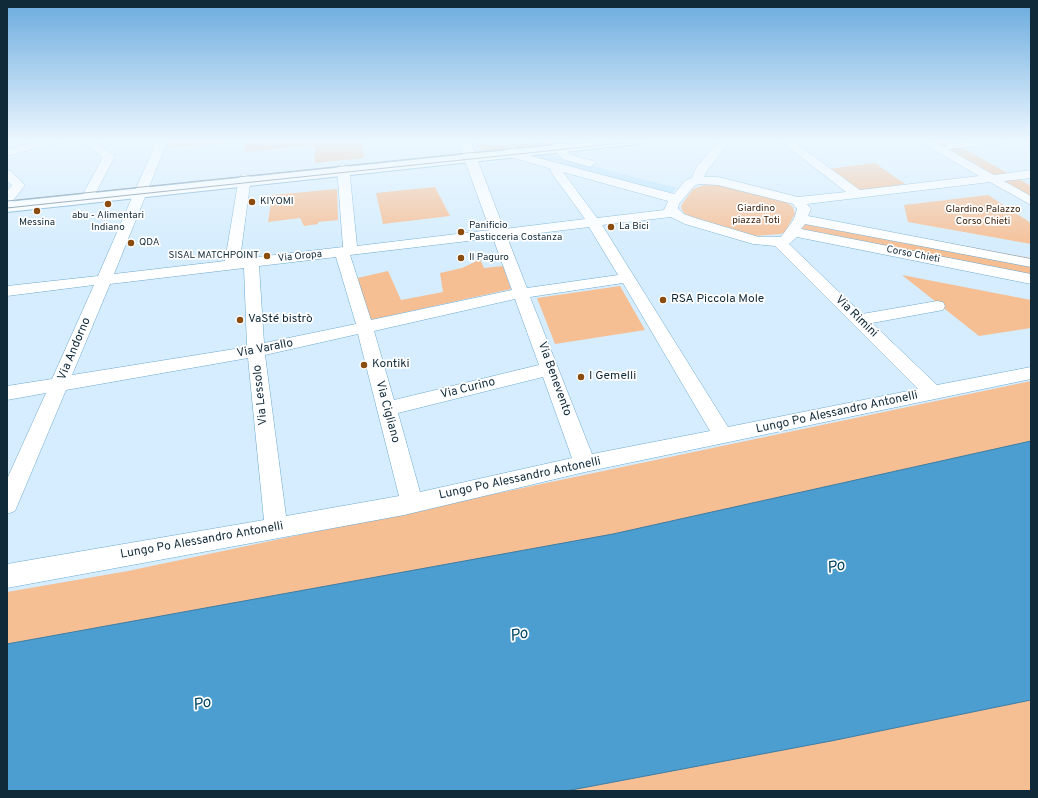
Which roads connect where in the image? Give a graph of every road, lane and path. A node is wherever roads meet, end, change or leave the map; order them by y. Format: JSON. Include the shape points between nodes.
{"nodes":[{"id":1,"x":11,"y":177,"type":"edge"},
{"id":2,"x":98,"y":177,"type":"edge"},
{"id":3,"x":147,"y":177,"type":"edge"},
{"id":4,"x":262,"y":177,"type":"edge"},
{"id":5,"x":343,"y":177,"type":"edge"},
{"id":6,"x":477,"y":177,"type":"edge"},
{"id":7,"x":561,"y":177,"type":"edge"},
{"id":8,"x":592,"y":177,"type":"edge"},
{"id":9,"x":834,"y":177,"type":"edge"},
{"id":10,"x":1002,"y":177,"type":"edge"},
{"id":11,"x":1005,"y":177,"type":"edge"},
{"id":12,"x":992,"y":178,"type":"junction"},
{"id":13,"x":245,"y":179,"type":"junction"},
{"id":14,"x":698,"y":180,"type":"joint"},
{"id":15,"x":671,"y":184,"type":"dead end"},
{"id":16,"x":686,"y":188,"type":"junction"},
{"id":17,"x":142,"y":190,"type":"junction"},
{"id":18,"x":1031,"y":191,"type":"edge"},
{"id":19,"x":857,"y":194,"type":"junction"},
{"id":20,"x":88,"y":196,"type":"junction"},
{"id":21,"x":676,"y":199,"type":"junction"},
{"id":22,"x":7,"y":201,"type":"edge"},
{"id":23,"x":798,"y":201,"type":"junction"},
{"id":24,"x":1031,"y":201,"type":"edge"},
{"id":25,"x":7,"y":207,"type":"edge"},
{"id":26,"x":674,"y":213,"type":"junction"},
{"id":27,"x":594,"y":223,"type":"junction"},
{"id":28,"x":797,"y":225,"type":"junction"},
{"id":29,"x":498,"y":234,"type":"junction"},
{"id":30,"x":779,"y":242,"type":"junction"},
{"id":31,"x":346,"y":252,"type":"junction"},
{"id":32,"x":242,"y":263,"type":"junction"},
{"id":33,"x":1031,"y":263,"type":"edge"},
{"id":34,"x":628,"y":278,"type":"junction"},
{"id":35,"x":1031,"y":279,"type":"edge"},
{"id":36,"x":104,"y":280,"type":"junction"},
{"id":37,"x":7,"y":291,"type":"edge"},
{"id":38,"x":522,"y":293,"type":"junction"},
{"id":39,"x":937,"y":306,"type":"dead end"},
{"id":40,"x":859,"y":320,"type":"junction"},
{"id":41,"x":365,"y":327,"type":"junction"},
{"id":42,"x":256,"y":351,"type":"junction"},
{"id":43,"x":550,"y":369,"type":"junction"},
{"id":44,"x":1031,"y":373,"type":"edge"},
{"id":45,"x":59,"y":385,"type":"junction"},
{"id":46,"x":7,"y":393,"type":"edge"},
{"id":47,"x":933,"y":393,"type":"junction"},
{"id":48,"x":387,"y":409,"type":"junction"},
{"id":49,"x":723,"y":436,"type":"junction"},
{"id":50,"x":586,"y":464,"type":"junction"},
{"id":51,"x":412,"y":503,"type":"junction"},
{"id":52,"x":7,"y":504,"type":"edge"},
{"id":53,"x":276,"y":527,"type":"junction"},
{"id":54,"x":7,"y":576,"type":"edge"}],
"edges":[{"from":1,"to":22,"type":"street","via":[[19,185]]},
{"from":2,"to":20,"type":"street"},
{"from":3,"to":17,"type":"street","name":"Via Andorno"},
{"from":4,"to":13,"type":"main road"},
{"from":5,"to":31,"type":"street","name":"Via Cigliano"},
{"from":6,"to":29,"type":"street","name":"Via Benevento"},
{"from":7,"to":27,"type":"street"},
{"from":8,"to":21,"type":"street"},
{"from":9,"to":19,"type":"street"},
{"from":10,"to":12,"type":"street"},
{"from":11,"to":18,"type":"street"},
{"from":12,"to":19,"type":"street"},
{"from":12,"to":24,"type":"street"},
{"from":13,"to":17,"type":"main road"},
{"from":13,"to":32,"type":"street","name":"Via Lessolo"},
{"from":14,"to":16,"type":"street"},
{"from":14,"to":23,"type":"street","via":[[718,181]]},
{"from":15,"to":16,"type":"street"},
{"from":16,"to":21,"type":"street"},
{"from":17,"to":20,"type":"main road"},
{"from":17,"to":36,"type":"street","name":"Via Andorno"},
{"from":19,"to":23,"type":"street"},
{"from":20,"to":22,"type":"main road"},
{"from":20,"to":25,"type":"main road"},
{"from":21,"to":26,"type":"street","via":[[672,210]]},
{"from":23,"to":28,"type":"street","via":[[804,209]]},
{"from":26,"to":27,"type":"street","name":"Via Oropa"},
{"from":26,"to":30,"type":"street","via":[[690,222],[758,241]]},
{"from":27,"to":29,"type":"street","name":"Via Oropa"},
{"from":27,"to":34,"type":"street"},
{"from":28,"to":30,"type":"street","via":[[786,240]]},
{"from":28,"to":33,"type":"street","name":"Corso Chieti"},
{"from":28,"to":35,"type":"street","name":"Corso Chieti"},
{"from":29,"to":31,"type":"street","name":"Via Oropa"},
{"from":29,"to":38,"type":"street","name":"Via Benevento"},
{"from":30,"to":40,"type":"street","name":"Via Rimini"},
{"from":31,"to":32,"type":"street","name":"Via Oropa"},
{"from":31,"to":41,"type":"street","name":"Via Cigliano"},
{"from":32,"to":36,"type":"street","name":"Via Oropa"},
{"from":32,"to":42,"type":"street","name":"Via Lessolo"},
{"from":34,"to":38,"type":"street"},
{"from":34,"to":49,"type":"street"},
{"from":36,"to":37,"type":"street","name":"Via Oropa"},
{"from":36,"to":45,"type":"street","name":"Via Andorno"},
{"from":38,"to":41,"type":"street","name":"Via Varallo"},
{"from":38,"to":43,"type":"street","name":"Via Benevento"},
{"from":39,"to":40,"type":"street"},
{"from":40,"to":47,"type":"street","name":"Via Rimini"},
{"from":41,"to":42,"type":"street","name":"Via Varallo"},
{"from":41,"to":48,"type":"street","name":"Via Cigliano"},
{"from":42,"to":45,"type":"street","name":"Via Varallo"},
{"from":42,"to":53,"type":"street","name":"Via Lessolo"},
{"from":43,"to":48,"type":"street","name":"Via Curino"},
{"from":43,"to":50,"type":"street","name":"Via Benevento"},
{"from":44,"to":47,"type":"street","name":"Lungo Po Alessandro Antonelli"},
{"from":45,"to":46,"type":"street","name":"Via Varallo"},
{"from":45,"to":52,"type":"street","name":"Via Andorno"},
{"from":47,"to":49,"type":"street","name":"Lungo Po Alessandro Antonelli"},
{"from":48,"to":51,"type":"street","name":"Via Cigliano"},
{"from":49,"to":50,"type":"street","name":"Lungo Po Alessandro Antonelli"},
{"from":50,"to":51,"type":"street","name":"Lungo Po Alessandro Antonelli"},
{"from":51,"to":53,"type":"street","name":"Lungo Po Alessandro Antonelli"},
{"from":53,"to":54,"type":"street","name":"Lungo Po Alessandro Antonelli"}]}
